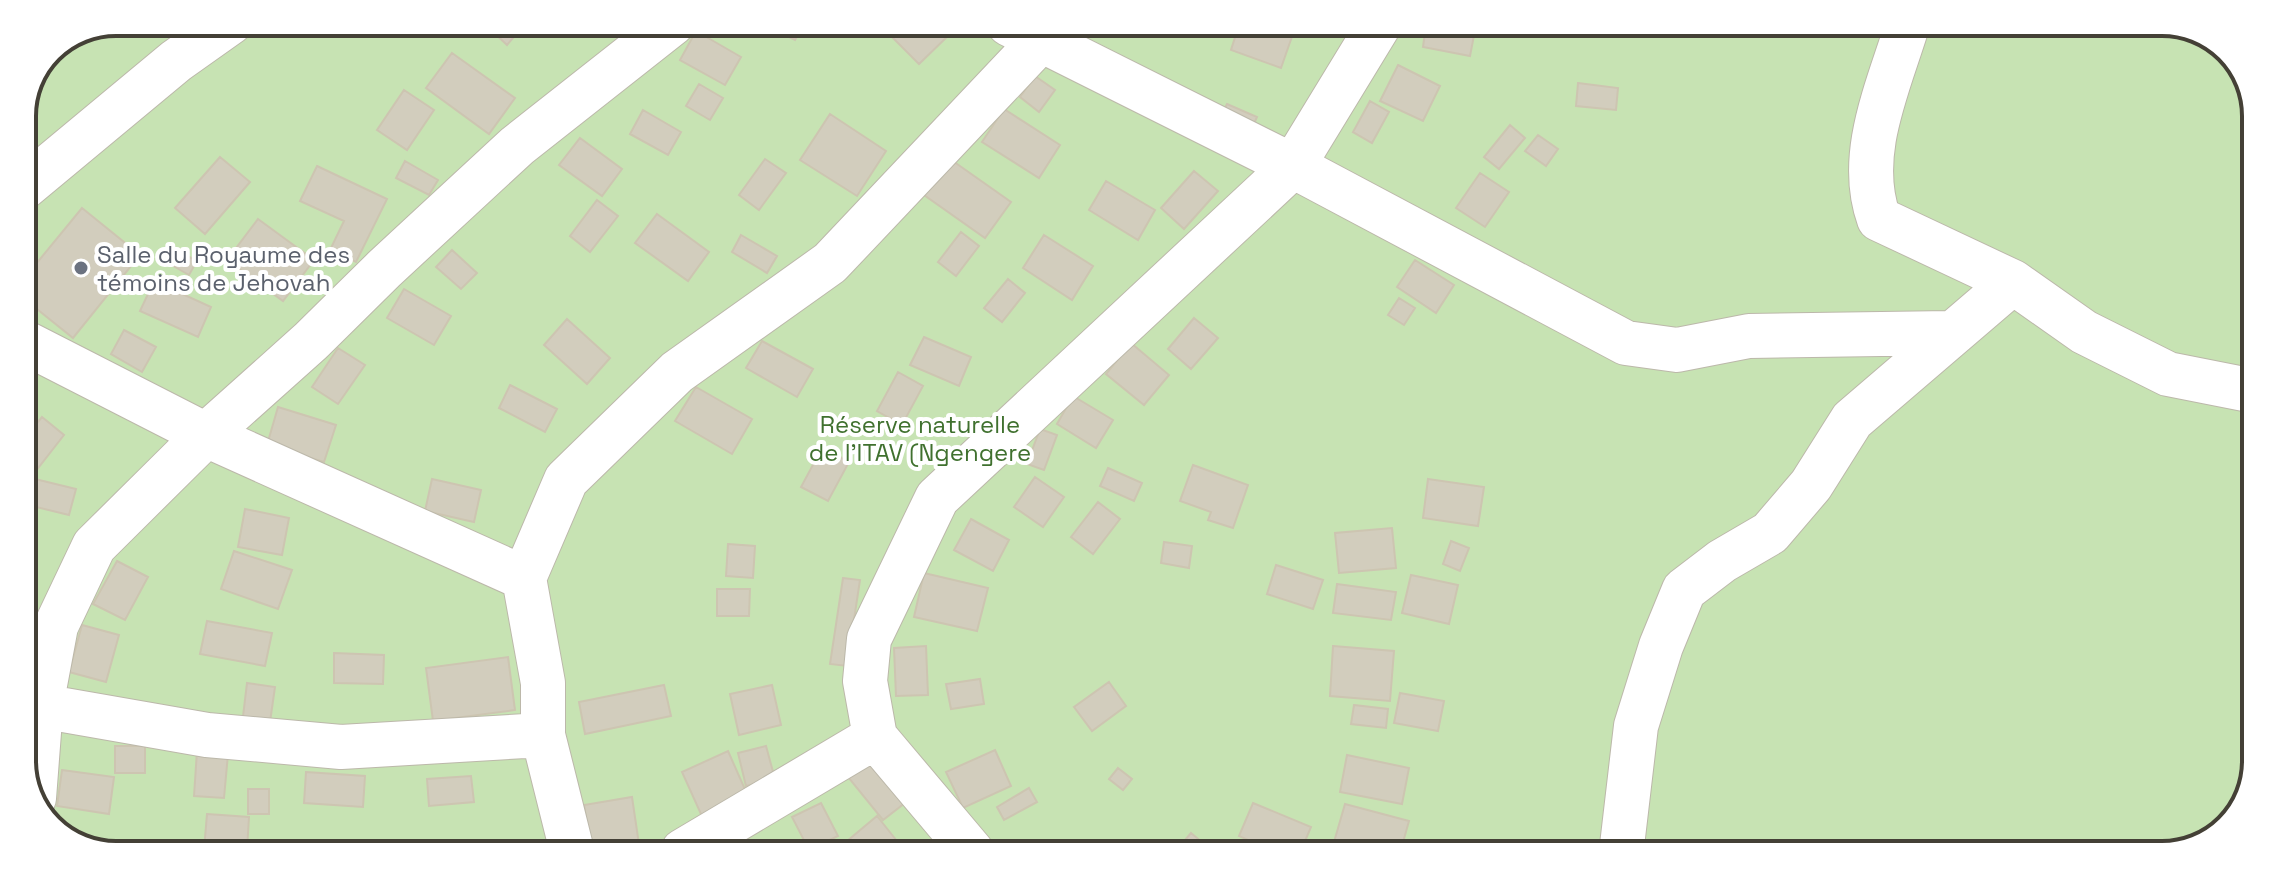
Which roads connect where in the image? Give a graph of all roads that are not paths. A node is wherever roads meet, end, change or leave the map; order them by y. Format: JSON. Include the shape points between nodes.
{"nodes":[{"id":1,"x":211,"y":36,"type":"edge"},
{"id":2,"x":657,"y":36,"type":"edge"},
{"id":3,"x":1029,"y":36,"type":"edge"},
{"id":4,"x":1045,"y":36,"type":"edge"},
{"id":5,"x":1372,"y":36,"type":"edge"},
{"id":6,"x":1904,"y":36,"type":"edge"},
{"id":7,"x":1293,"y":166,"type":"junction"},
{"id":8,"x":36,"y":177,"type":"edge"},
{"id":9,"x":2013,"y":282,"type":"junction"},
{"id":10,"x":1950,"y":333,"type":"junction"},
{"id":11,"x":36,"y":348,"type":"edge"},
{"id":12,"x":2242,"y":389,"type":"edge"},
{"id":13,"x":206,"y":435,"type":"junction"},
{"id":14,"x":524,"y":578,"type":"junction"},
{"id":15,"x":41,"y":706,"type":"junction"},
{"id":16,"x":543,"y":735,"type":"junction"},
{"id":17,"x":875,"y":737,"type":"junction"},
{"id":18,"x":36,"y":768,"type":"edge"},
{"id":19,"x":570,"y":841,"type":"edge"},
{"id":20,"x":700,"y":841,"type":"edge"},
{"id":21,"x":963,"y":841,"type":"edge"},
{"id":22,"x":1623,"y":841,"type":"edge"}],
"edges":[{"from":1,"to":8,"type":"street"},
{"from":2,"to":13,"type":"street","via":[[517,146]]},
{"from":3,"to":14,"type":"street","via":[[830,263],[677,372],[566,480]]},
{"from":4,"to":7,"type":"street"},
{"from":5,"to":7,"type":"street"},
{"from":6,"to":9,"type":"street","via":[[1874,128],[1871,198],[1879,219]]},
{"from":7,"to":10,"type":"street","via":[[1626,343],[1677,350],[1749,336]]},
{"from":7,"to":17,"type":"street","via":[[937,498],[869,639],[865,681]]},
{"from":9,"to":10,"type":"street"},
{"from":9,"to":12,"type":"street","via":[[2084,332],[2168,374]]},
{"from":10,"to":22,"type":"street","via":[[1852,420],[1811,485],[1770,533],[1684,590],[1636,726]]},
{"from":11,"to":13,"type":"street"},
{"from":13,"to":14,"type":"street"},
{"from":13,"to":15,"type":"street","via":[[94,546],[56,626]]},
{"from":14,"to":16,"type":"street","via":[[543,683]]},
{"from":15,"to":16,"type":"street","via":[[207,735],[341,747]]},
{"from":15,"to":18,"type":"street"},
{"from":16,"to":19,"type":"street"},
{"from":17,"to":20,"type":"street"},
{"from":17,"to":21,"type":"street"}]}
